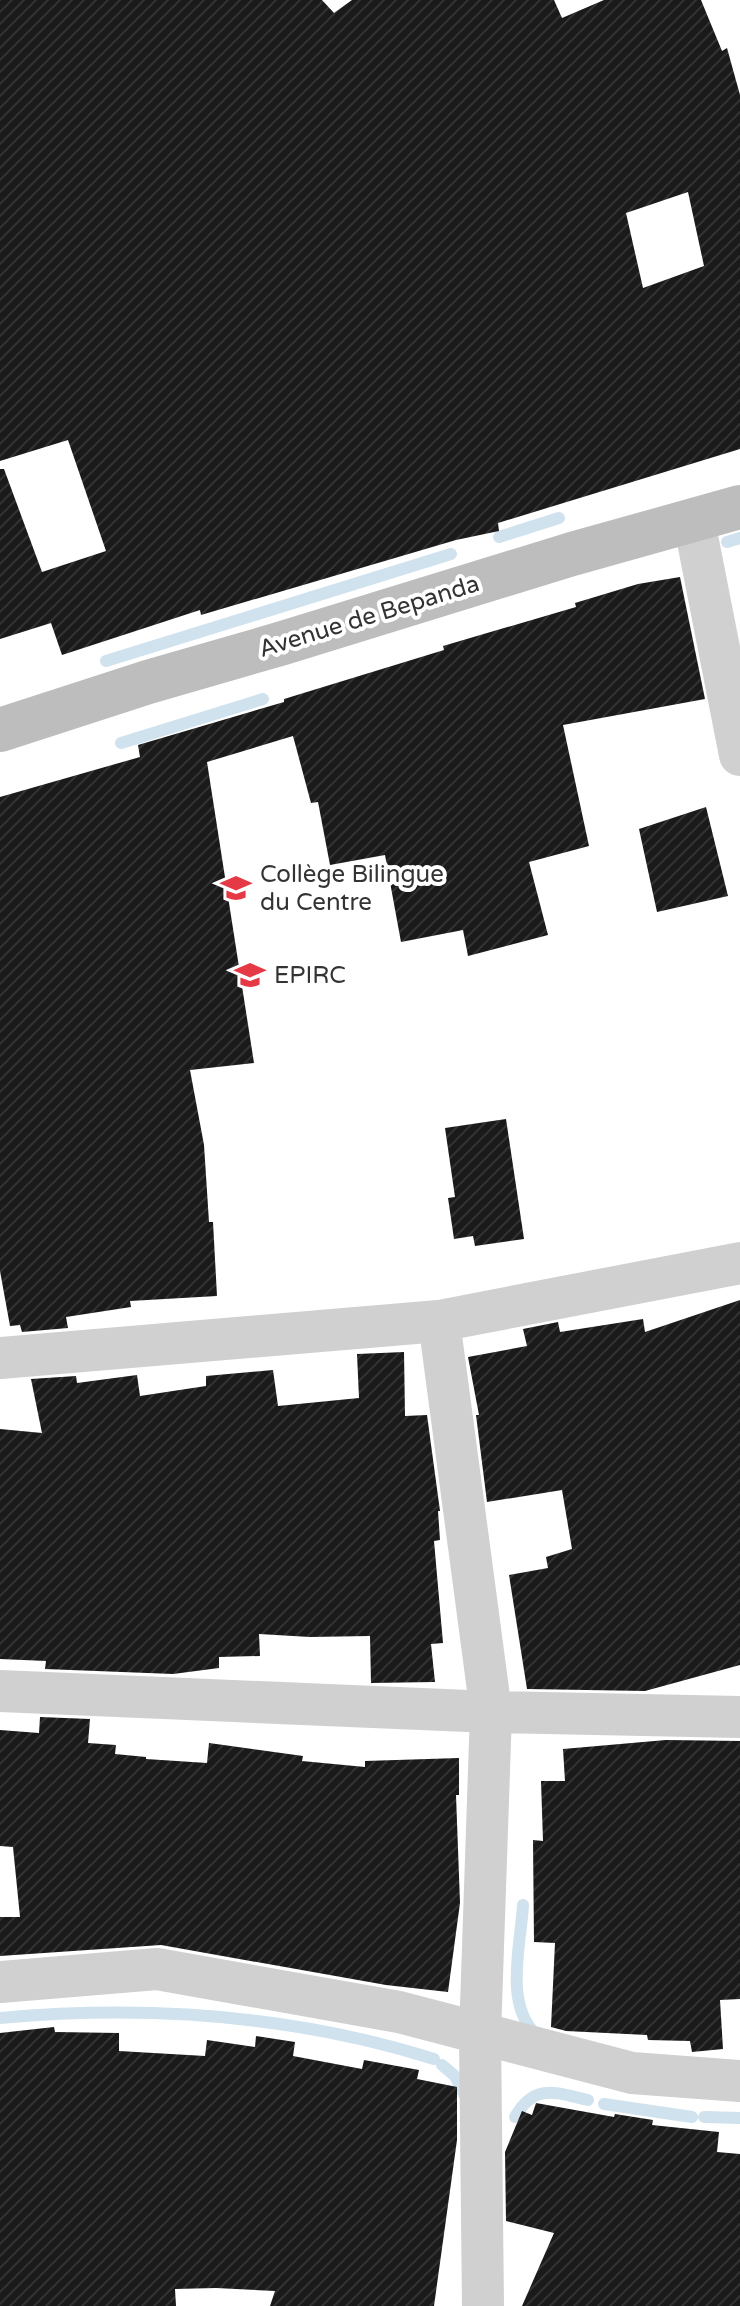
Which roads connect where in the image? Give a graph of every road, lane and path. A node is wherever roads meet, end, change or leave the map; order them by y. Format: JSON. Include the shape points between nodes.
{"nodes":[{"id":1,"x":740,"y":507,"type":"edge"},
{"id":2,"x":694,"y":521,"type":"junction"},
{"id":3,"x":0,"y":730,"type":"edge"},
{"id":4,"x":740,"y":755,"type":"edge"},
{"id":5,"x":740,"y":1263,"type":"edge"},
{"id":6,"x":439,"y":1321,"type":"junction"},
{"id":7,"x":0,"y":1358,"type":"edge"},
{"id":8,"x":0,"y":1691,"type":"edge"},
{"id":9,"x":491,"y":1712,"type":"junction"},
{"id":10,"x":740,"y":1717,"type":"edge"},
{"id":11,"x":0,"y":1982,"type":"edge"},
{"id":12,"x":480,"y":2035,"type":"junction"},
{"id":13,"x":740,"y":2081,"type":"edge"},
{"id":14,"x":483,"y":2306,"type":"edge"}],
"edges":[{"from":1,"to":2,"type":"main road","name":"Avenue de Bepanda"},
{"from":2,"to":3,"type":"main road","name":"Avenue de Bepanda"},
{"from":2,"to":4,"type":"street"},
{"from":5,"to":6,"type":"street"},
{"from":6,"to":7,"type":"street"},
{"from":6,"to":9,"type":"street"},
{"from":8,"to":9,"type":"street"},
{"from":9,"to":10,"type":"street"},
{"from":9,"to":12,"type":"street"},
{"from":11,"to":12,"type":"street","via":[[157,1969],[399,2012]]},
{"from":12,"to":13,"type":"street","via":[[632,2073]]},
{"from":12,"to":14,"type":"street"}]}
